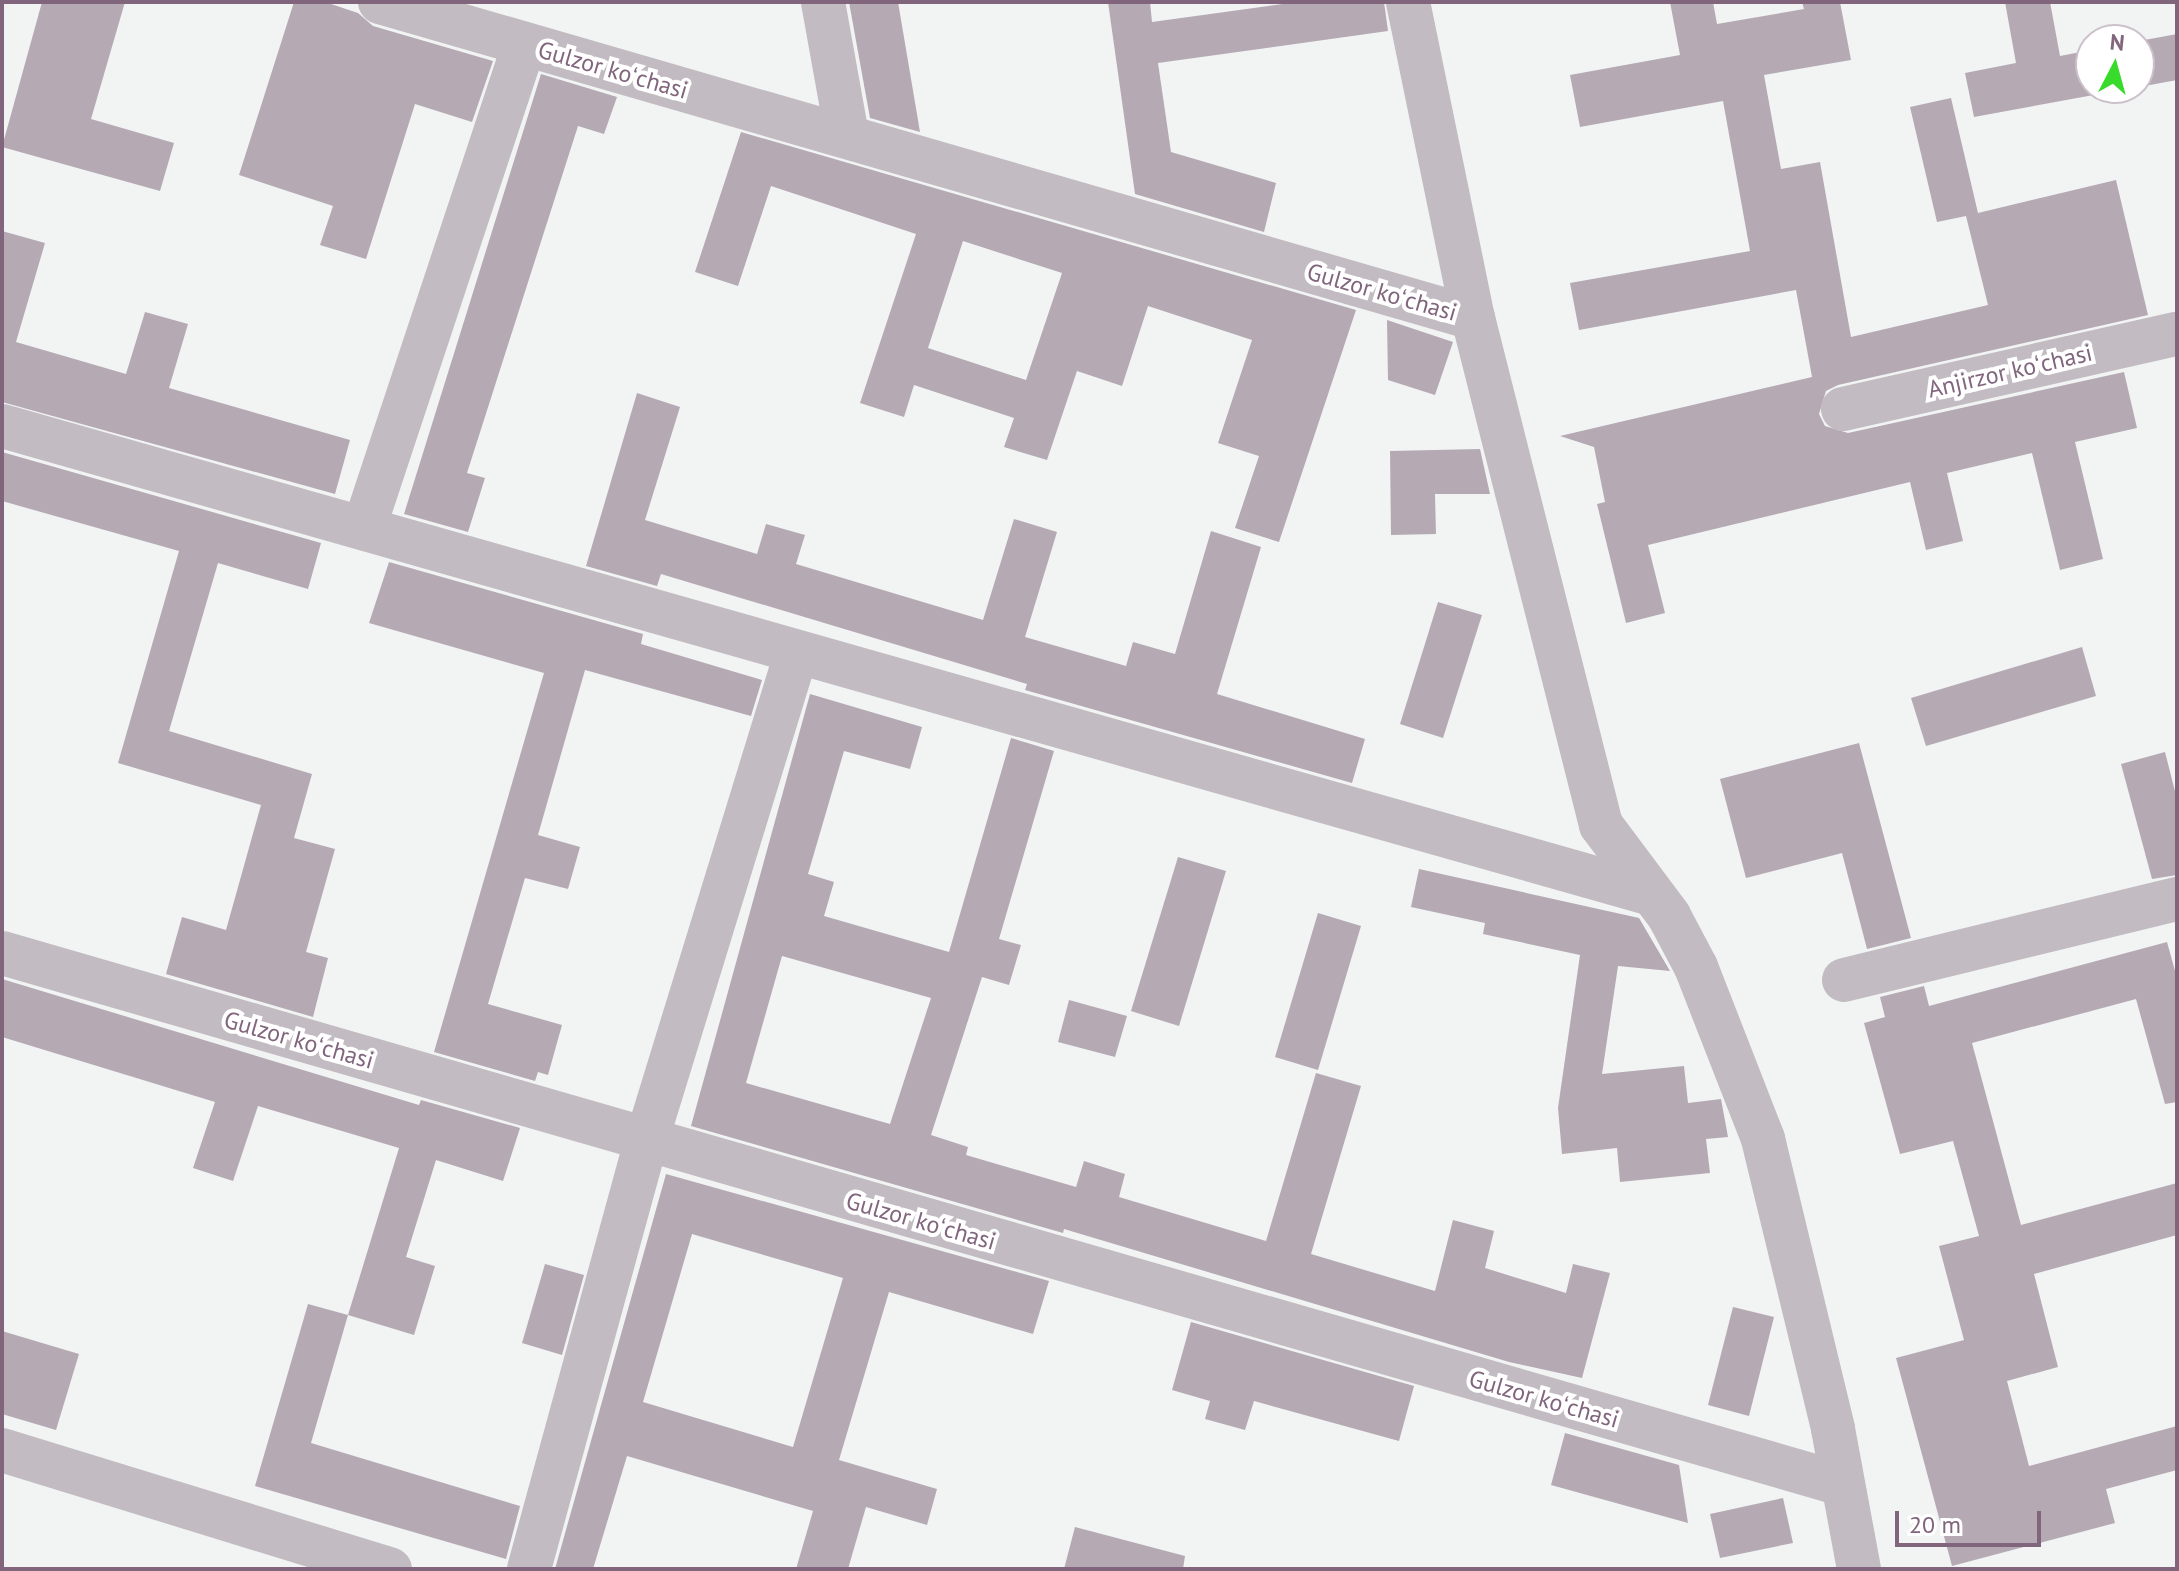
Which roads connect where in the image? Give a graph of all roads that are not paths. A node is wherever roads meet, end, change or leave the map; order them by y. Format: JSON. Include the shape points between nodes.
{"nodes":[{"id":1,"x":380,"y":2,"type":"edge"},
{"id":2,"x":823,"y":2,"type":"edge"},
{"id":3,"x":1408,"y":2,"type":"edge"},
{"id":4,"x":524,"y":45,"type":"junction"},
{"id":5,"x":847,"y":136,"type":"junction"},
{"id":6,"x":1473,"y":318,"type":"junction"},
{"id":7,"x":2177,"y":334,"type":"edge"},
{"id":8,"x":1843,"y":409,"type":"dead end"},
{"id":9,"x":2,"y":426,"type":"edge"},
{"id":10,"x":364,"y":528,"type":"junction"},
{"id":11,"x":796,"y":654,"type":"junction"},
{"id":12,"x":1651,"y":894,"type":"junction"},
{"id":13,"x":2177,"y":899,"type":"edge"},
{"id":14,"x":2,"y":953,"type":"edge"},
{"id":15,"x":1844,"y":980,"type":"dead end"},
{"id":16,"x":646,"y":1142,"type":"junction"},
{"id":17,"x":2,"y":1450,"type":"edge"},
{"id":18,"x":1842,"y":1484,"type":"junction"},
{"id":19,"x":390,"y":1569,"type":"edge"},
{"id":20,"x":529,"y":1569,"type":"edge"},
{"id":21,"x":1859,"y":1569,"type":"edge"}],
"edges":[{"from":1,"to":4,"type":"street","name":"Gulzor koʻchasi"},
{"from":2,"to":5,"type":"street"},
{"from":3,"to":6,"type":"street"},
{"from":4,"to":5,"type":"street","name":"Gulzor koʻchasi"},
{"from":4,"to":10,"type":"street"},
{"from":5,"to":6,"type":"street","name":"Gulzor koʻchasi"},
{"from":6,"to":12,"type":"street","name":"Gulzor koʻchasi","via":[[1601,825]]},
{"from":7,"to":8,"type":"street","name":"Anjirzor koʻchasi"},
{"from":9,"to":10,"type":"street"},
{"from":10,"to":11,"type":"street"},
{"from":11,"to":12,"type":"street"},
{"from":11,"to":16,"type":"street"},
{"from":12,"to":18,"type":"street","name":"Gulzor koʻchasi","via":[[1696,967],[1763,1139]]},
{"from":13,"to":15,"type":"street"},
{"from":14,"to":16,"type":"street","name":"Gulzor koʻchasi"},
{"from":16,"to":18,"type":"street","name":"Gulzor koʻchasi"},
{"from":16,"to":20,"type":"street"},
{"from":17,"to":19,"type":"street"},
{"from":18,"to":21,"type":"street","name":"Gulzor koʻchasi"}]}
